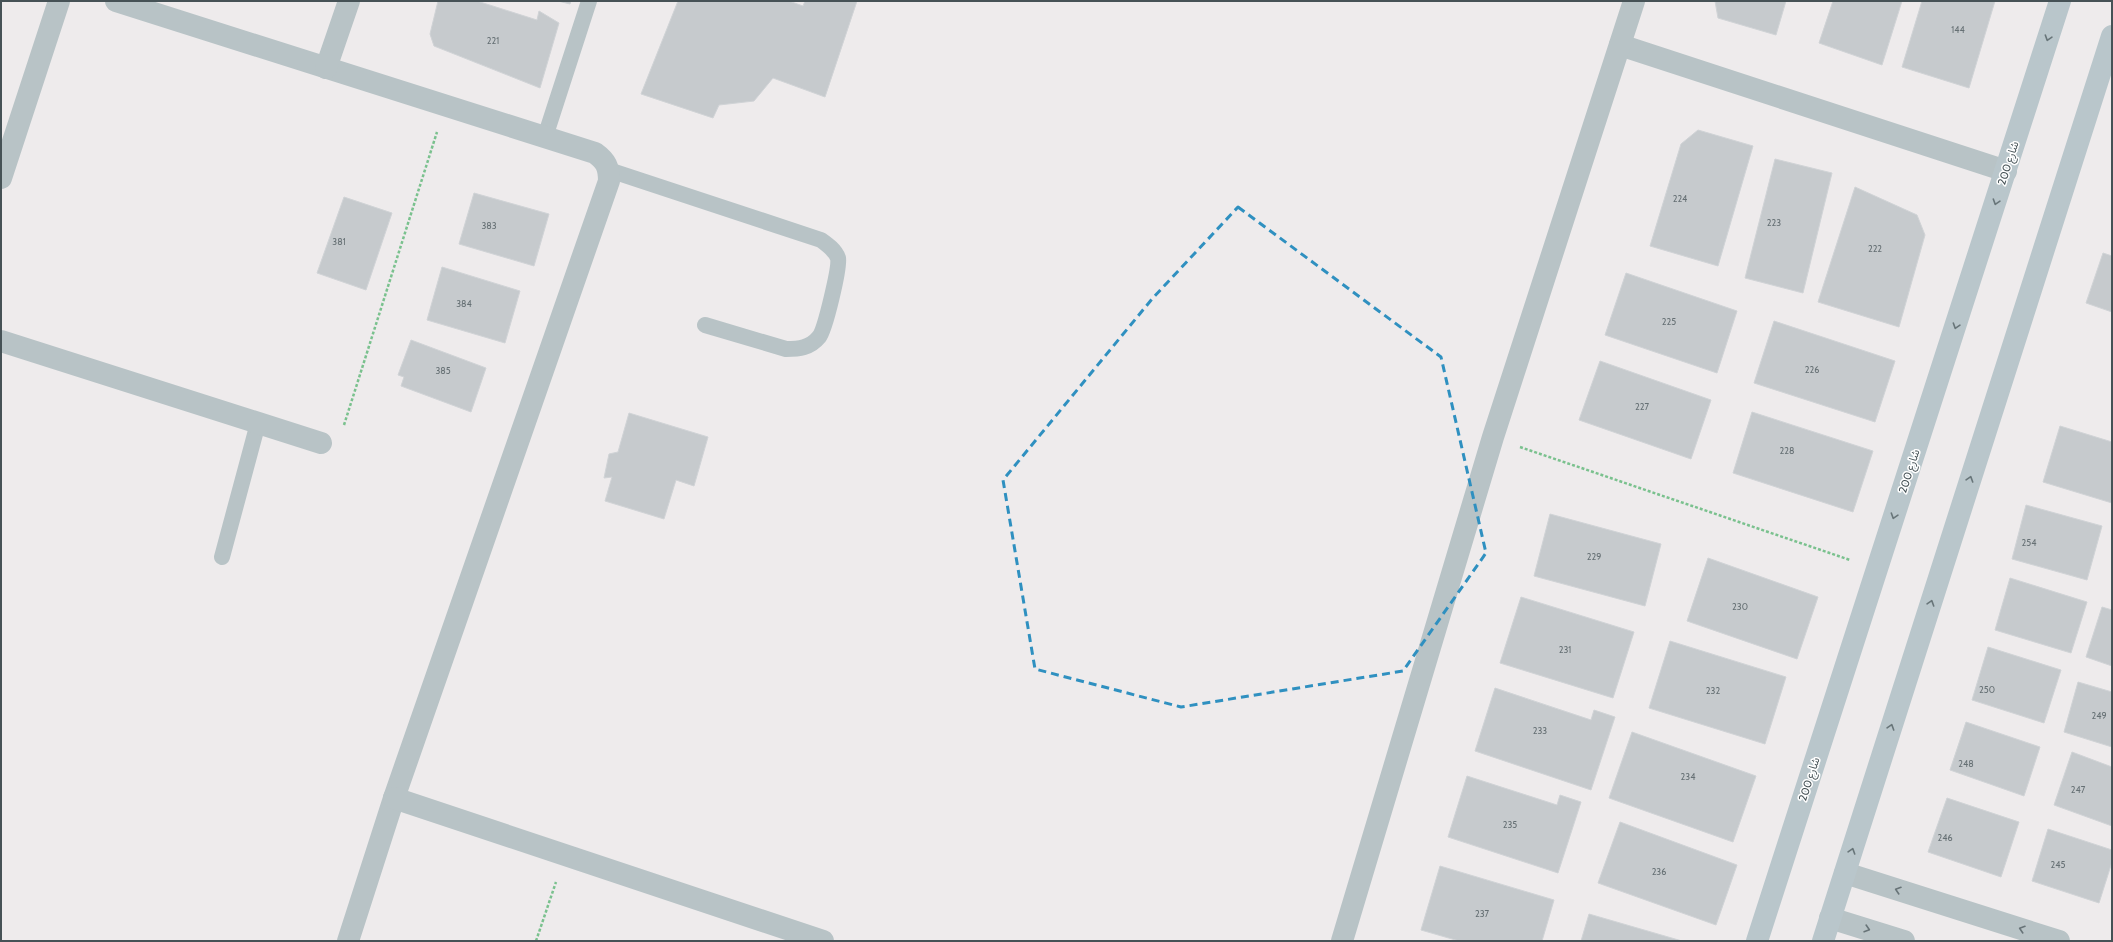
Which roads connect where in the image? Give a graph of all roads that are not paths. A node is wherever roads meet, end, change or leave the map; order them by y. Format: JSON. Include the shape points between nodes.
{"nodes":[{"id":1,"x":59,"y":1,"type":"edge"},
{"id":2,"x":116,"y":1,"type":"edge"},
{"id":3,"x":349,"y":1,"type":"edge"},
{"id":4,"x":589,"y":1,"type":"edge"},
{"id":5,"x":1634,"y":1,"type":"edge"},
{"id":6,"x":2060,"y":1,"type":"edge"},
{"id":7,"x":2112,"y":36,"type":"edge"},
{"id":8,"x":1620,"y":45,"type":"junction"},
{"id":9,"x":326,"y":68,"type":"junction"},
{"id":10,"x":545,"y":137,"type":"junction"},
{"id":11,"x":609,"y":170,"type":"junction"},
{"id":12,"x":2006,"y":170,"type":"junction"},
{"id":13,"x":1,"y":178,"type":"edge"},
{"id":14,"x":705,"y":325,"type":"dead end"},
{"id":15,"x":1,"y":341,"type":"edge"},
{"id":16,"x":258,"y":423,"type":"junction"},
{"id":17,"x":321,"y":443,"type":"road end"},
{"id":18,"x":222,"y":557,"type":"dead end"},
{"id":19,"x":394,"y":798,"type":"junction"},
{"id":20,"x":1845,"y":873,"type":"junction"},
{"id":21,"x":1830,"y":918,"type":"junction"},
{"id":22,"x":348,"y":941,"type":"edge"},
{"id":23,"x":823,"y":941,"type":"edge"},
{"id":24,"x":1342,"y":941,"type":"edge"},
{"id":25,"x":1757,"y":941,"type":"edge"},
{"id":26,"x":1823,"y":941,"type":"edge"},
{"id":27,"x":1904,"y":941,"type":"edge"},
{"id":28,"x":2059,"y":941,"type":"edge"}],
"edges":[{"from":1,"to":13,"type":"street"},
{"from":2,"to":9,"type":"street"},
{"from":3,"to":9,"type":"street"},
{"from":4,"to":10,"type":"lane"},
{"from":5,"to":8,"type":"street"},
{"from":6,"to":12,"type":"street","name":"شارع 200","one_way":true},
{"from":20,"to":7,"type":"street","one_way":true},
{"from":8,"to":12,"type":"street"},
{"from":8,"to":24,"type":"street","via":[[1493,437]]},
{"from":9,"to":10,"type":"street"},
{"from":10,"to":11,"type":"street","via":[[596,153],[604,160]]},
{"from":11,"to":14,"type":"lane","via":[[822,240],[831,247],[838,258],[838,270],[820,336],[811,344],[799,349],[786,349]]},
{"from":11,"to":19,"type":"street","via":[[609,181]]},
{"from":12,"to":25,"type":"street","name":"شارع 200","one_way":true},
{"from":15,"to":16,"type":"street"},
{"from":16,"to":17,"type":"street"},
{"from":16,"to":18,"type":"lane"},
{"from":19,"to":22,"type":"street"},
{"from":19,"to":23,"type":"street"},
{"from":20,"to":21,"type":"street"},
{"from":28,"to":20,"type":"street","one_way":true},
{"from":21,"to":26,"type":"street"},
{"from":21,"to":27,"type":"street","one_way":true}]}
